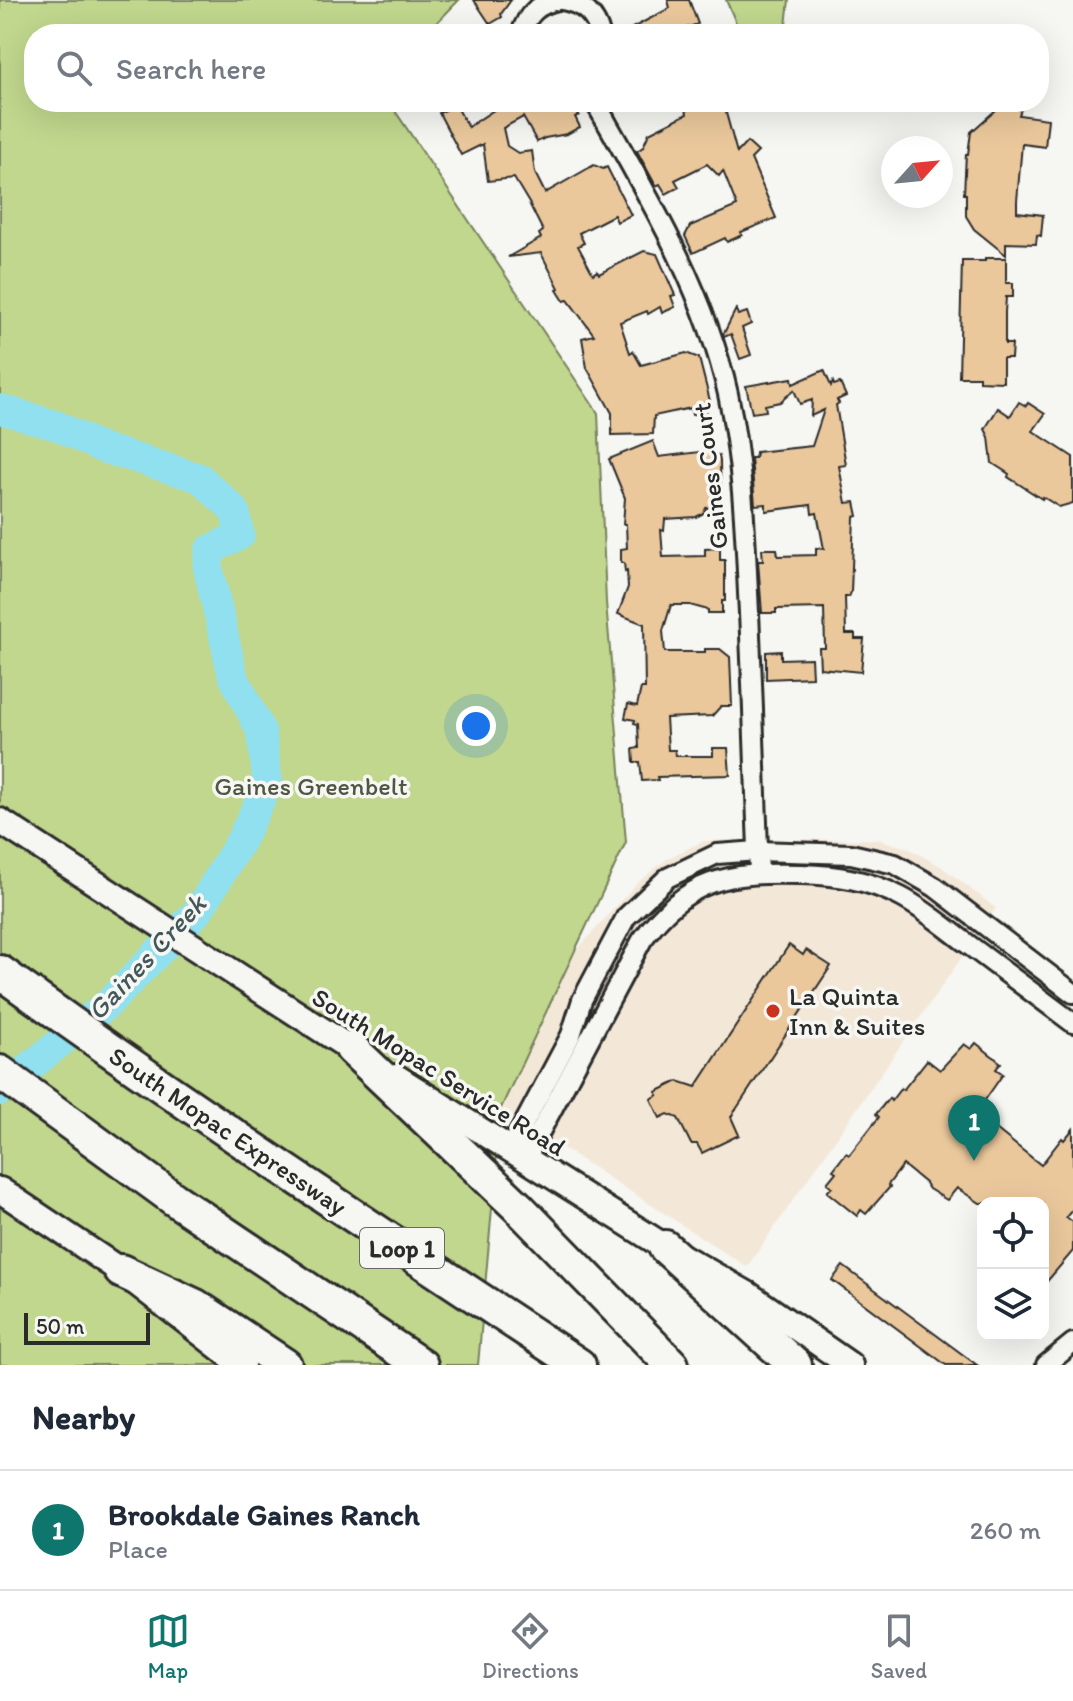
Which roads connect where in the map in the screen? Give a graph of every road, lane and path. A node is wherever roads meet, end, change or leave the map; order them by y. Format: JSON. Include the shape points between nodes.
{"nodes":[{"id":1,"x":560,"y":0,"type":"edge"},
{"id":2,"x":524,"y":24,"type":"edge"},
{"id":3,"x":596,"y":24,"type":"edge"},
{"id":4,"x":600,"y":112,"type":"edge"},
{"id":5,"x":0,"y":821,"type":"edge"},
{"id":6,"x":758,"y":851,"type":"junction"},
{"id":7,"x":759,"y":873,"type":"junction"},
{"id":8,"x":0,"y":972,"type":"edge"},
{"id":9,"x":1073,"y":993,"type":"edge"},
{"id":10,"x":1073,"y":1023,"type":"edge"},
{"id":11,"x":571,"y":1035,"type":"junction"},
{"id":12,"x":588,"y":1045,"type":"junction"},
{"id":13,"x":352,"y":1049,"type":"junction"},
{"id":14,"x":0,"y":1072,"type":"edge"},
{"id":15,"x":517,"y":1155,"type":"junction"},
{"id":16,"x":0,"y":1190,"type":"edge"},
{"id":17,"x":665,"y":1247,"type":"junction"},
{"id":18,"x":121,"y":1271,"type":"junction"},
{"id":19,"x":1070,"y":1350,"type":"edge"},
{"id":20,"x":242,"y":1365,"type":"edge"},
{"id":21,"x":285,"y":1365,"type":"edge"},
{"id":22,"x":421,"y":1365,"type":"edge"},
{"id":23,"x":579,"y":1365,"type":"edge"},
{"id":24,"x":672,"y":1365,"type":"edge"},
{"id":25,"x":795,"y":1365,"type":"edge"},
{"id":26,"x":850,"y":1365,"type":"edge"},
{"id":27,"x":1046,"y":1365,"type":"edge"}],
"edges":[{"from":1,"to":2,"type":"street","via":[[534,9]]},
{"from":1,"to":3,"type":"street","via":[[586,9]]},
{"from":4,"to":6,"type":"street","name":"Gaines Court","via":[[676,250],[727,392],[745,529]]},
{"from":5,"to":13,"type":"main road","name":"South Mopac Service Road"},
{"from":6,"to":7,"type":"street","name":"Gaines Court"},
{"from":6,"to":9,"type":"street","via":[[851,854],[895,864],[935,887]]},
{"from":6,"to":11,"type":"street","via":[[717,854],[688,866],[643,899],[611,944],[582,1000]]},
{"from":7,"to":10,"type":"street","via":[[833,876],[882,887],[920,909]]},
{"from":7,"to":12,"type":"street","via":[[708,884],[662,913],[642,940]]},
{"from":8,"to":23,"type":"highway","name":"South Mopac Expressway","number":"Loop 1","via":[[226,1131]]},
{"from":11,"to":12,"type":"street"},
{"from":11,"to":15,"type":"street"},
{"from":12,"to":15,"type":"street"},
{"from":13,"to":15,"type":"main road","name":"South Mopac Service Road"},
{"from":13,"to":24,"type":"highway","via":[[518,1207]]},
{"from":14,"to":22,"type":"highway","via":[[174,1199]]},
{"from":15,"to":17,"type":"main road","name":"South Mopac Service Road"},
{"from":16,"to":18,"type":"main road"},
{"from":17,"to":25,"type":"highway"},
{"from":17,"to":26,"type":"main road","name":"South Mopac Service Road","via":[[749,1295]]},
{"from":18,"to":20,"type":"main road"},
{"from":18,"to":21,"type":"highway","via":[[196,1306]]},
{"from":19,"to":27,"type":"street"}]}
